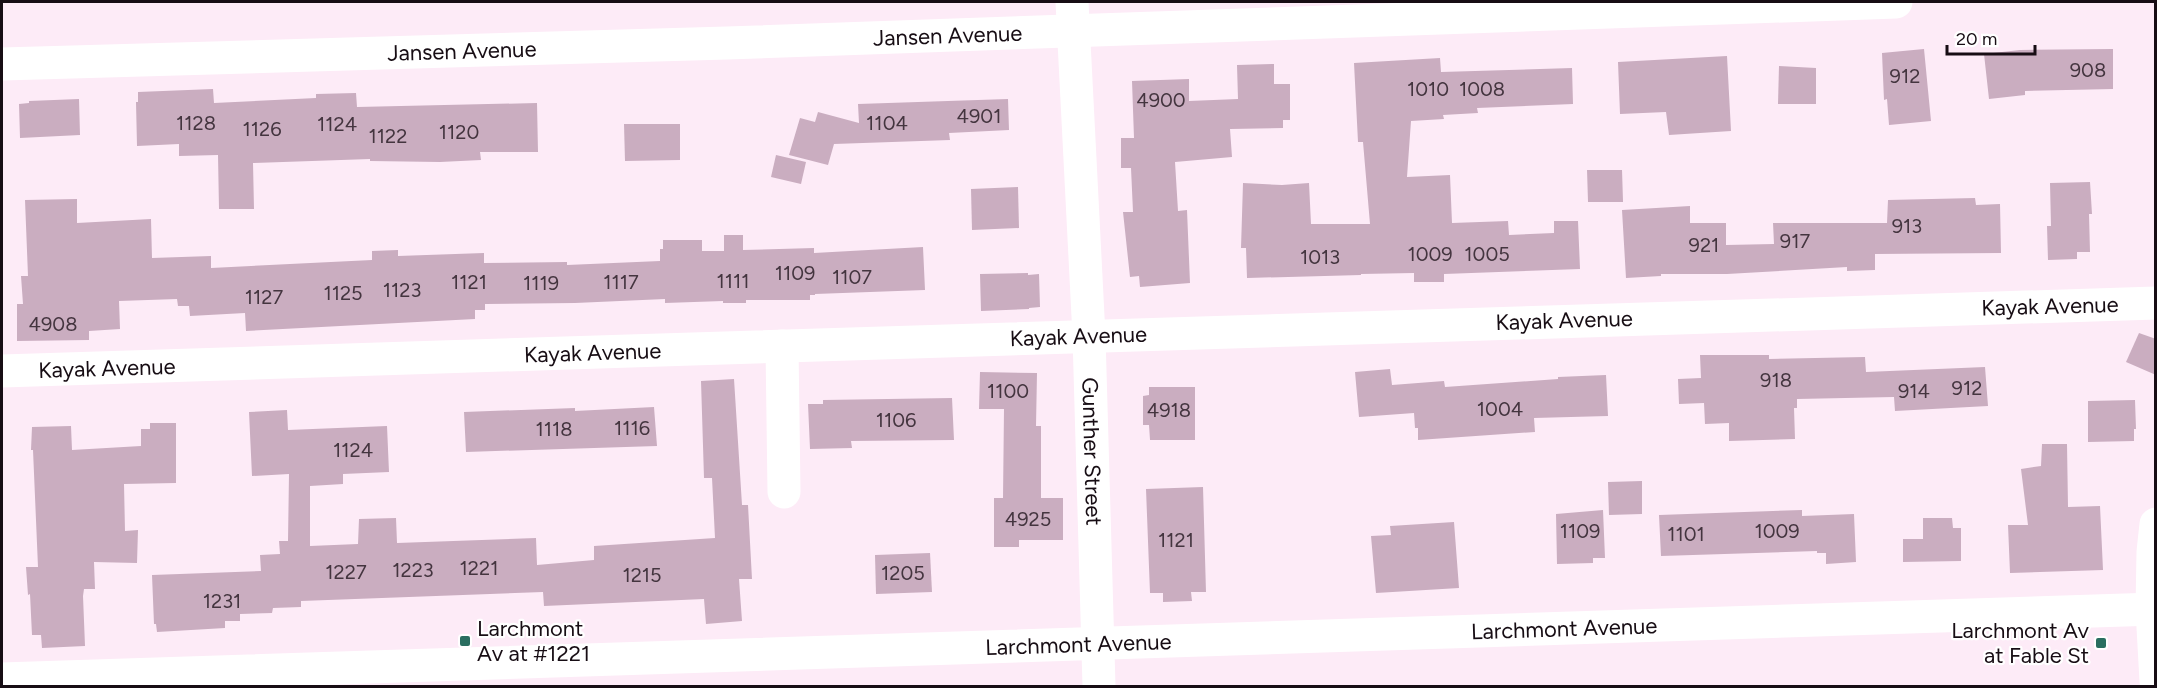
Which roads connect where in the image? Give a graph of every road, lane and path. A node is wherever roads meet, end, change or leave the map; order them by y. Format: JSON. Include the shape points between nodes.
{"nodes":[{"id":1,"x":1896,"y":2,"type":"edge"},
{"id":2,"x":1073,"y":16,"type":"edge"},
{"id":3,"x":2,"y":64,"type":"edge"},
{"id":4,"x":2156,"y":303,"type":"edge"},
{"id":5,"x":1089,"y":336,"type":"junction"},
{"id":6,"x":782,"y":346,"type":"junction"},
{"id":7,"x":2,"y":371,"type":"edge"},
{"id":8,"x":784,"y":492,"type":"dead end"},
{"id":9,"x":2156,"y":524,"type":"edge"},
{"id":10,"x":2154,"y":609,"type":"edge"},
{"id":11,"x":1097,"y":645,"type":"junction"},
{"id":12,"x":2,"y":679,"type":"edge"},
{"id":13,"x":2156,"y":681,"type":"edge"},
{"id":14,"x":2,"y":687,"type":"edge"},
{"id":15,"x":1099,"y":687,"type":"edge"}],
"edges":[{"from":1,"to":2,"type":"street","name":"Jansen Avenue"},
{"from":2,"to":3,"type":"street","name":"Jansen Avenue"},
{"from":2,"to":5,"type":"street","name":"Gunther Street"},
{"from":4,"to":5,"type":"street","name":"Kayak Avenue","via":[[1602,317]]},
{"from":5,"to":6,"type":"street","name":"Kayak Avenue"},
{"from":5,"to":11,"type":"street","name":"Gunther Street"},
{"from":6,"to":7,"type":"street","name":"Kayak Avenue"},
{"from":6,"to":8,"type":"street"},
{"from":9,"to":10,"type":"street"},
{"from":10,"to":11,"type":"street","name":"Larchmont Avenue"},
{"from":10,"to":13,"type":"street"},
{"from":11,"to":12,"type":"street","name":"Larchmont Avenue"},
{"from":11,"to":15,"type":"street","name":"Gunther Street"},
{"from":12,"to":14,"type":"street"}]}
